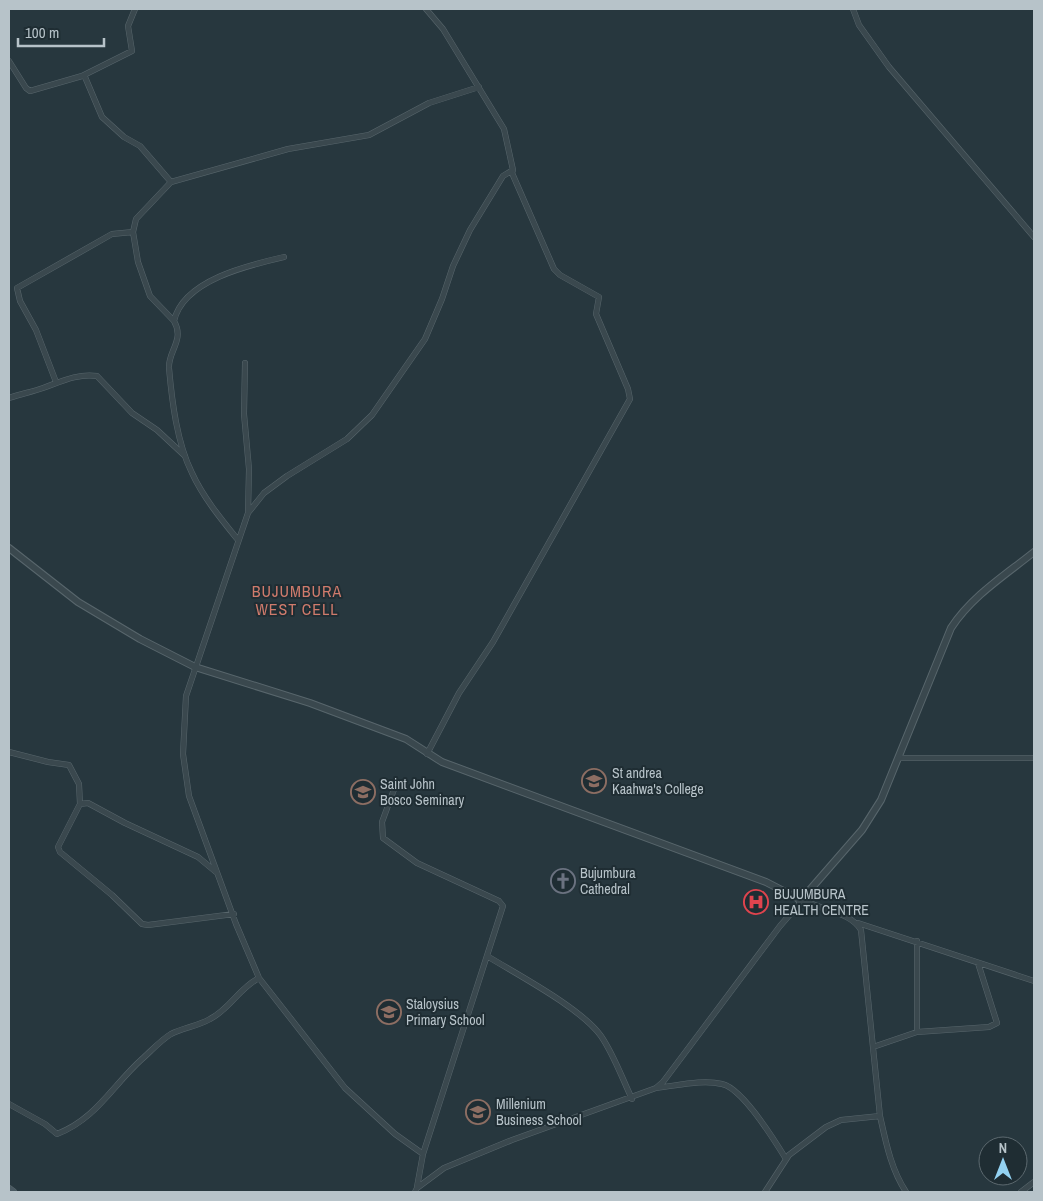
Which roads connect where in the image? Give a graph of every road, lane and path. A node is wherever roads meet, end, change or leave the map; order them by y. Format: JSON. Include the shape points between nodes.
{"nodes":[{"id":1,"x":135,"y":9,"type":"edge"},
{"id":2,"x":426,"y":9,"type":"edge"},
{"id":3,"x":853,"y":9,"type":"edge"},
{"id":4,"x":9,"y":61,"type":"edge"},
{"id":5,"x":82,"y":76,"type":"junction"},
{"id":6,"x":479,"y":87,"type":"junction"},
{"id":7,"x":513,"y":170,"type":"junction"},
{"id":8,"x":171,"y":182,"type":"junction"},
{"id":9,"x":133,"y":232,"type":"junction"},
{"id":10,"x":1034,"y":237,"type":"edge"},
{"id":11,"x":284,"y":257,"type":"dead end"},
{"id":12,"x":174,"y":320,"type":"junction"},
{"id":13,"x":245,"y":363,"type":"dead end"},
{"id":14,"x":56,"y":382,"type":"junction"},
{"id":15,"x":9,"y":398,"type":"edge"},
{"id":16,"x":185,"y":456,"type":"junction"},
{"id":17,"x":248,"y":513,"type":"junction"},
{"id":18,"x":238,"y":540,"type":"junction"},
{"id":19,"x":9,"y":548,"type":"edge"},
{"id":20,"x":1034,"y":552,"type":"edge"},
{"id":21,"x":195,"y":667,"type":"junction"},
{"id":22,"x":9,"y":752,"type":"edge"},
{"id":23,"x":427,"y":754,"type":"junction"},
{"id":24,"x":899,"y":758,"type":"junction"},
{"id":25,"x":1034,"y":758,"type":"edge"},
{"id":26,"x":396,"y":784,"type":"dead end"},
{"id":27,"x":80,"y":804,"type":"junction"},
{"id":28,"x":216,"y":872,"type":"junction"},
{"id":29,"x":808,"y":892,"type":"junction"},
{"id":30,"x":798,"y":900,"type":"junction"},
{"id":31,"x":808,"y":902,"type":"junction"},
{"id":32,"x":234,"y":914,"type":"junction"},
{"id":33,"x":857,"y":923,"type":"junction"},
{"id":34,"x":917,"y":941,"type":"junction"},
{"id":35,"x":487,"y":956,"type":"junction"},
{"id":36,"x":978,"y":963,"type":"junction"},
{"id":37,"x":259,"y":978,"type":"junction"},
{"id":38,"x":1034,"y":981,"type":"edge"},
{"id":39,"x":917,"y":1032,"type":"junction"},
{"id":40,"x":873,"y":1047,"type":"junction"},
{"id":41,"x":656,"y":1088,"type":"junction"},
{"id":42,"x":632,"y":1099,"type":"junction"},
{"id":43,"x":9,"y":1104,"type":"edge"},
{"id":44,"x":880,"y":1116,"type":"junction"},
{"id":45,"x":423,"y":1154,"type":"junction"},
{"id":46,"x":786,"y":1160,"type":"junction"},
{"id":47,"x":1034,"y":1182,"type":"edge"},
{"id":48,"x":9,"y":1189,"type":"edge"},
{"id":49,"x":416,"y":1190,"type":"edge"},
{"id":50,"x":13,"y":1192,"type":"edge"},
{"id":51,"x":765,"y":1192,"type":"edge"},
{"id":52,"x":906,"y":1192,"type":"edge"},
{"id":53,"x":1021,"y":1192,"type":"edge"}],
"edges":[{"from":1,"to":5,"type":"street","via":[[128,26],[132,51]]},
{"from":2,"to":6,"type":"street","via":[[443,29]]},
{"from":3,"to":10,"type":"street","via":[[859,25],[888,67]]},
{"from":4,"to":5,"type":"street","via":[[30,91]]},
{"from":5,"to":8,"type":"street","via":[[102,117],[124,137],[140,146]]},
{"from":6,"to":7,"type":"street","via":[[504,128]]},
{"from":6,"to":8,"type":"street","via":[[429,103],[369,135],[288,148]]},
{"from":7,"to":17,"type":"street","via":[[503,176],[470,230],[425,339],[372,415],[347,439],[264,493]]},
{"from":7,"to":23,"type":"street","via":[[554,269],[599,297],[596,314],[630,399],[502,626],[459,693]]},
{"from":8,"to":9,"type":"street","via":[[136,219]]},
{"from":9,"to":12,"type":"street","via":[[138,262],[150,296]]},
{"from":9,"to":14,"type":"street","via":[[112,234],[16,288]]},
{"from":11,"to":12,"type":"street","via":[[242,267],[215,280],[187,297],[177,308]]},
{"from":12,"to":16,"type":"street","via":[[178,327],[177,341],[169,367]]},
{"from":13,"to":17,"type":"street"},
{"from":14,"to":15,"type":"street"},
{"from":14,"to":16,"type":"street","via":[[89,374],[97,376],[132,413],[157,430]]},
{"from":16,"to":18,"type":"street","via":[[199,486]]},
{"from":17,"to":18,"type":"street"},
{"from":18,"to":21,"type":"street"},
{"from":19,"to":21,"type":"street","via":[[94,613]]},
{"from":20,"to":24,"type":"street","via":[[984,590],[958,617]]},
{"from":21,"to":23,"type":"street","via":[[310,703],[406,738]]},
{"from":21,"to":28,"type":"street","via":[[186,696],[185,776],[196,820]]},
{"from":22,"to":27,"type":"street","via":[[70,765],[79,784]]},
{"from":23,"to":30,"type":"street","via":[[766,882]]},
{"from":24,"to":25,"type":"street"},
{"from":24,"to":29,"type":"street","via":[[881,800],[862,830]]},
{"from":26,"to":35,"type":"street","via":[[382,822],[383,838],[417,863],[502,903]]},
{"from":27,"to":28,"type":"street","via":[[88,803],[198,857]]},
{"from":27,"to":32,"type":"street","via":[[58,843],[60,852],[137,920],[148,925]]},
{"from":28,"to":32,"type":"street"},
{"from":29,"to":30,"type":"street","via":[[800,892]]},
{"from":29,"to":31,"type":"street"},
{"from":30,"to":31,"type":"street"},
{"from":30,"to":41,"type":"street"},
{"from":31,"to":33,"type":"street"},
{"from":32,"to":37,"type":"street"},
{"from":33,"to":34,"type":"street"},
{"from":33,"to":40,"type":"street","via":[[861,930]]},
{"from":34,"to":36,"type":"street"},
{"from":34,"to":39,"type":"street"},
{"from":35,"to":42,"type":"street","via":[[592,1025],[607,1046]]},
{"from":35,"to":45,"type":"street"},
{"from":36,"to":38,"type":"street"},
{"from":36,"to":39,"type":"street","via":[[997,1023],[989,1027]]},
{"from":37,"to":43,"type":"street","via":[[210,1020],[170,1035],[120,1079],[76,1127],[57,1134]]},
{"from":37,"to":45,"type":"street","via":[[345,1088],[388,1128]]},
{"from":39,"to":40,"type":"street"},
{"from":40,"to":44,"type":"street"},
{"from":41,"to":42,"type":"street"},
{"from":41,"to":46,"type":"street","via":[[712,1082],[727,1085],[740,1096],[775,1140]]},
{"from":42,"to":49,"type":"street","via":[[569,1118],[444,1168]]},
{"from":44,"to":46,"type":"street","via":[[836,1122]]},
{"from":44,"to":52,"type":"street","via":[[893,1170]]},
{"from":45,"to":49,"type":"street"},
{"from":46,"to":51,"type":"street"},
{"from":47,"to":53,"type":"street"},
{"from":48,"to":50,"type":"main road"}]}
